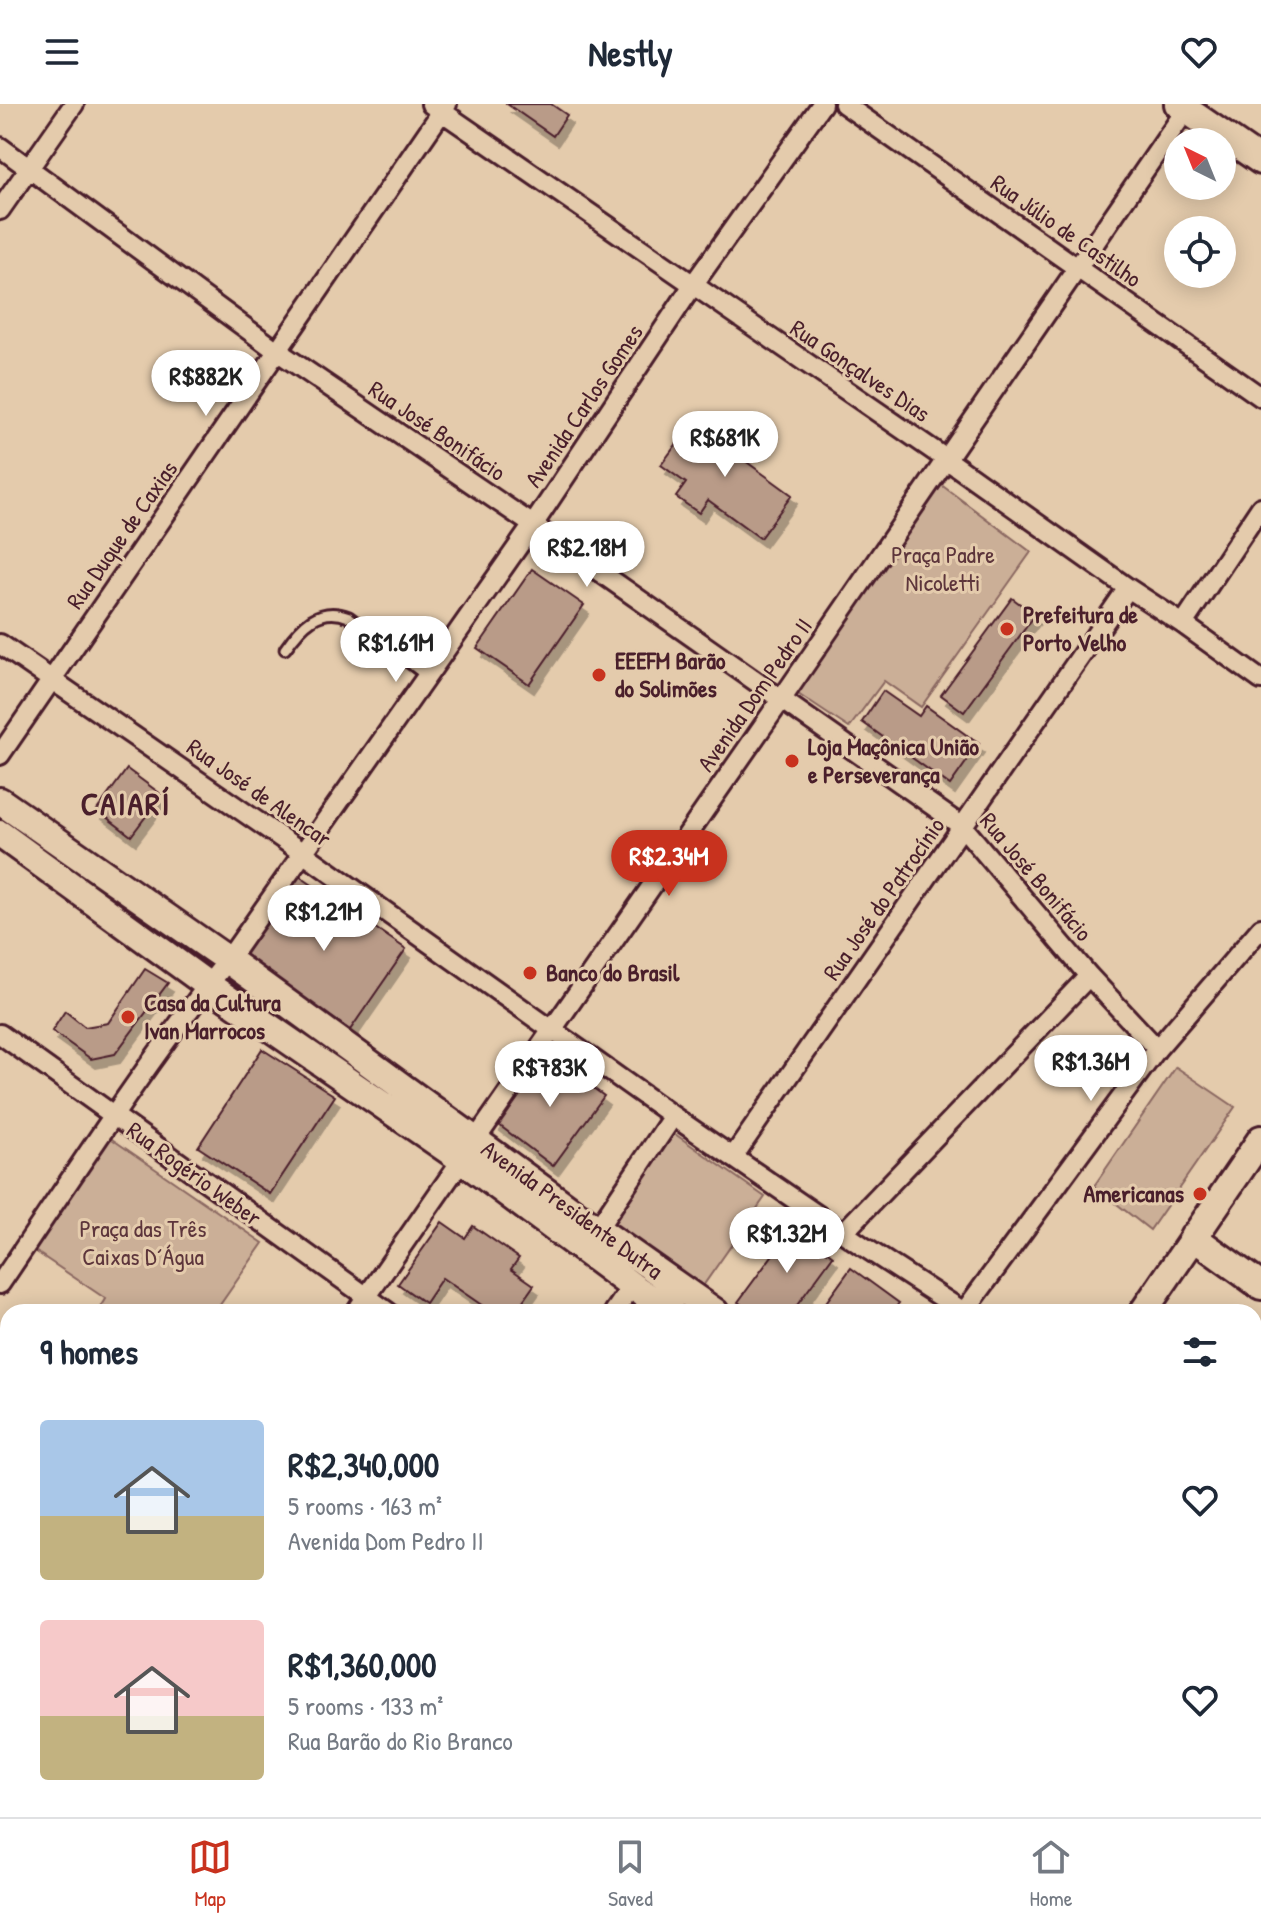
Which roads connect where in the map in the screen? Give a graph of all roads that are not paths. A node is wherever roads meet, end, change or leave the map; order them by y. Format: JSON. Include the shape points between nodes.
{"nodes":[{"id":1,"x":74,"y":104,"type":"edge"},
{"id":2,"x":822,"y":104,"type":"edge"},
{"id":3,"x":844,"y":104,"type":"edge"},
{"id":4,"x":440,"y":106,"type":"edge"},
{"id":5,"x":1185,"y":106,"type":"edge"},
{"id":6,"x":0,"y":147,"type":"edge"},
{"id":7,"x":1261,"y":161,"type":"edge"},
{"id":8,"x":29,"y":168,"type":"junction"},
{"id":9,"x":0,"y":210,"type":"edge"},
{"id":10,"x":1078,"y":268,"type":"junction"},
{"id":11,"x":693,"y":285,"type":"junction"},
{"id":12,"x":277,"y":351,"type":"junction"},
{"id":13,"x":1261,"y":397,"type":"edge"},
{"id":14,"x":946,"y":459,"type":"junction"},
{"id":15,"x":1261,"y":507,"type":"edge"},
{"id":16,"x":533,"y":525,"type":"junction"},
{"id":17,"x":1128,"y":588,"type":"junction"},
{"id":18,"x":1183,"y":624,"type":"junction"},
{"id":19,"x":0,"y":644,"type":"edge"},
{"id":20,"x":285,"y":649,"type":"dead end"},
{"id":21,"x":427,"y":676,"type":"junction"},
{"id":22,"x":52,"y":679,"type":"junction"},
{"id":23,"x":1261,"y":680,"type":"edge"},
{"id":24,"x":781,"y":700,"type":"junction"},
{"id":25,"x":0,"y":755,"type":"edge"},
{"id":26,"x":0,"y":801,"type":"edge"},
{"id":27,"x":963,"y":827,"type":"junction"},
{"id":28,"x":0,"y":834,"type":"edge"},
{"id":29,"x":303,"y":853,"type":"junction"},
{"id":30,"x":1261,"y":928,"type":"edge"},
{"id":31,"x":228,"y":960,"type":"junction"},
{"id":32,"x":1089,"y":976,"type":"junction"},
{"id":33,"x":208,"y":985,"type":"junction"},
{"id":34,"x":552,"y":1029,"type":"junction"},
{"id":35,"x":0,"y":1034,"type":"edge"},
{"id":36,"x":1157,"y":1049,"type":"junction"},
{"id":37,"x":114,"y":1116,"type":"junction"},
{"id":38,"x":673,"y":1116,"type":"junction"},
{"id":39,"x":1261,"y":1139,"type":"edge"},
{"id":40,"x":468,"y":1149,"type":"junction"},
{"id":41,"x":733,"y":1157,"type":"junction"},
{"id":42,"x":843,"y":1233,"type":"junction"},
{"id":43,"x":1193,"y":1237,"type":"junction"},
{"id":44,"x":590,"y":1239,"type":"junction"},
{"id":45,"x":0,"y":1284,"type":"edge"},
{"id":46,"x":632,"y":1286,"type":"junction"},
{"id":47,"x":1261,"y":1286,"type":"edge"},
{"id":48,"x":360,"y":1304,"type":"edge"},
{"id":49,"x":362,"y":1304,"type":"edge"},
{"id":50,"x":620,"y":1304,"type":"edge"},
{"id":51,"x":659,"y":1304,"type":"edge"},
{"id":52,"x":701,"y":1304,"type":"edge"},
{"id":53,"x":937,"y":1304,"type":"edge"},
{"id":54,"x":970,"y":1304,"type":"edge"},
{"id":55,"x":1148,"y":1304,"type":"edge"}],
"edges":[{"from":1,"to":8,"type":"street"},
{"from":2,"to":11,"type":"street","name":"Avenida Carlos Gomes"},
{"from":3,"to":10,"type":"street","name":"Rua Júlio de Castilho"},
{"from":4,"to":11,"type":"street","name":"Rua Gonçalves Dias"},
{"from":4,"to":12,"type":"street","name":"Rua Duque de Caxias"},
{"from":5,"to":7,"type":"street"},
{"from":5,"to":10,"type":"street","name":"Avenida Dom Pedro II"},
{"from":6,"to":8,"type":"street","name":"Rua José Bonifácio"},
{"from":8,"to":9,"type":"street"},
{"from":8,"to":12,"type":"street","name":"Rua José Bonifácio"},
{"from":10,"to":13,"type":"street","name":"Rua Júlio de Castilho"},
{"from":10,"to":14,"type":"street","name":"Avenida Dom Pedro II"},
{"from":11,"to":14,"type":"street","name":"Rua Gonçalves Dias"},
{"from":11,"to":16,"type":"street","name":"Avenida Carlos Gomes"},
{"from":12,"to":16,"type":"street","name":"Rua José Bonifácio"},
{"from":12,"to":22,"type":"street","name":"Rua Duque de Caxias"},
{"from":14,"to":17,"type":"street","name":"Rua Gonçalves Dias"},
{"from":14,"to":24,"type":"street","name":"Avenida Dom Pedro II"},
{"from":15,"to":18,"type":"street"},
{"from":16,"to":21,"type":"street","name":"Avenida Carlos Gomes"},
{"from":16,"to":24,"type":"street","name":"Rua José Bonifácio"},
{"from":17,"to":18,"type":"street","name":"Rua Gonçalves Dias"},
{"from":17,"to":27,"type":"street","name":"Rua José do Patrocínio"},
{"from":18,"to":23,"type":"street","name":"Rua Gonçalves Dias"},
{"from":19,"to":22,"type":"street","name":"Rua José de Alencar"},
{"from":20,"to":21,"type":"lane","via":[[309,620],[340,613]]},
{"from":21,"to":29,"type":"street","name":"Avenida Carlos Gomes"},
{"from":22,"to":25,"type":"street","name":"Rua Duque de Caxias"},
{"from":22,"to":29,"type":"street","name":"Rua José de Alencar"},
{"from":24,"to":27,"type":"street","name":"Rua José Bonifácio"},
{"from":24,"to":34,"type":"street","name":"Avenida Dom Pedro II"},
{"from":26,"to":31,"type":"street","name":"Avenida Presidente Dutra"},
{"from":27,"to":32,"type":"street","name":"Rua José Bonifácio"},
{"from":27,"to":41,"type":"street","name":"Rua José do Patrocínio"},
{"from":28,"to":33,"type":"street","name":"Avenida Presidente Dutra"},
{"from":29,"to":31,"type":"street","name":"Avenida Carlos Gomes"},
{"from":29,"to":34,"type":"street","name":"Rua José de Alencar"},
{"from":30,"to":36,"type":"street"},
{"from":31,"to":33,"type":"street","name":"Avenida Carlos Gomes"},
{"from":31,"to":40,"type":"street","name":"Avenida Presidente Dutra"},
{"from":32,"to":36,"type":"street","name":"Rua José Bonifácio"},
{"from":32,"to":42,"type":"street"},
{"from":33,"to":37,"type":"street","name":"Avenida Carlos Gomes"},
{"from":33,"to":40,"type":"street","name":"Avenida Presidente Dutra"},
{"from":34,"to":38,"type":"street","name":"Rua José de Alencar"},
{"from":34,"to":40,"type":"street","name":"Avenida Dom Pedro II"},
{"from":35,"to":37,"type":"street","name":"Rua Rogério Weber"},
{"from":36,"to":54,"type":"street"},
{"from":37,"to":45,"type":"street","name":"Avenida Carlos Gomes"},
{"from":37,"to":48,"type":"street","name":"Rua Rogério Weber"},
{"from":38,"to":41,"type":"street","name":"Rua José de Alencar"},
{"from":38,"to":44,"type":"street"},
{"from":39,"to":43,"type":"street"},
{"from":40,"to":44,"type":"street","name":"Avenida Presidente Dutra"},
{"from":40,"to":49,"type":"street","name":"Avenida Dom Pedro II"},
{"from":41,"to":42,"type":"street","name":"Rua José de Alencar"},
{"from":42,"to":53,"type":"street","name":"Rua José de Alencar"},
{"from":43,"to":47,"type":"street"},
{"from":43,"to":55,"type":"street"},
{"from":44,"to":46,"type":"street","name":"Avenida Presidente Dutra"},
{"from":44,"to":52,"type":"street","name":"Avenida Presidente Dutra"},
{"from":46,"to":50,"type":"street"},
{"from":46,"to":51,"type":"street","name":"Avenida Presidente Dutra"}]}
